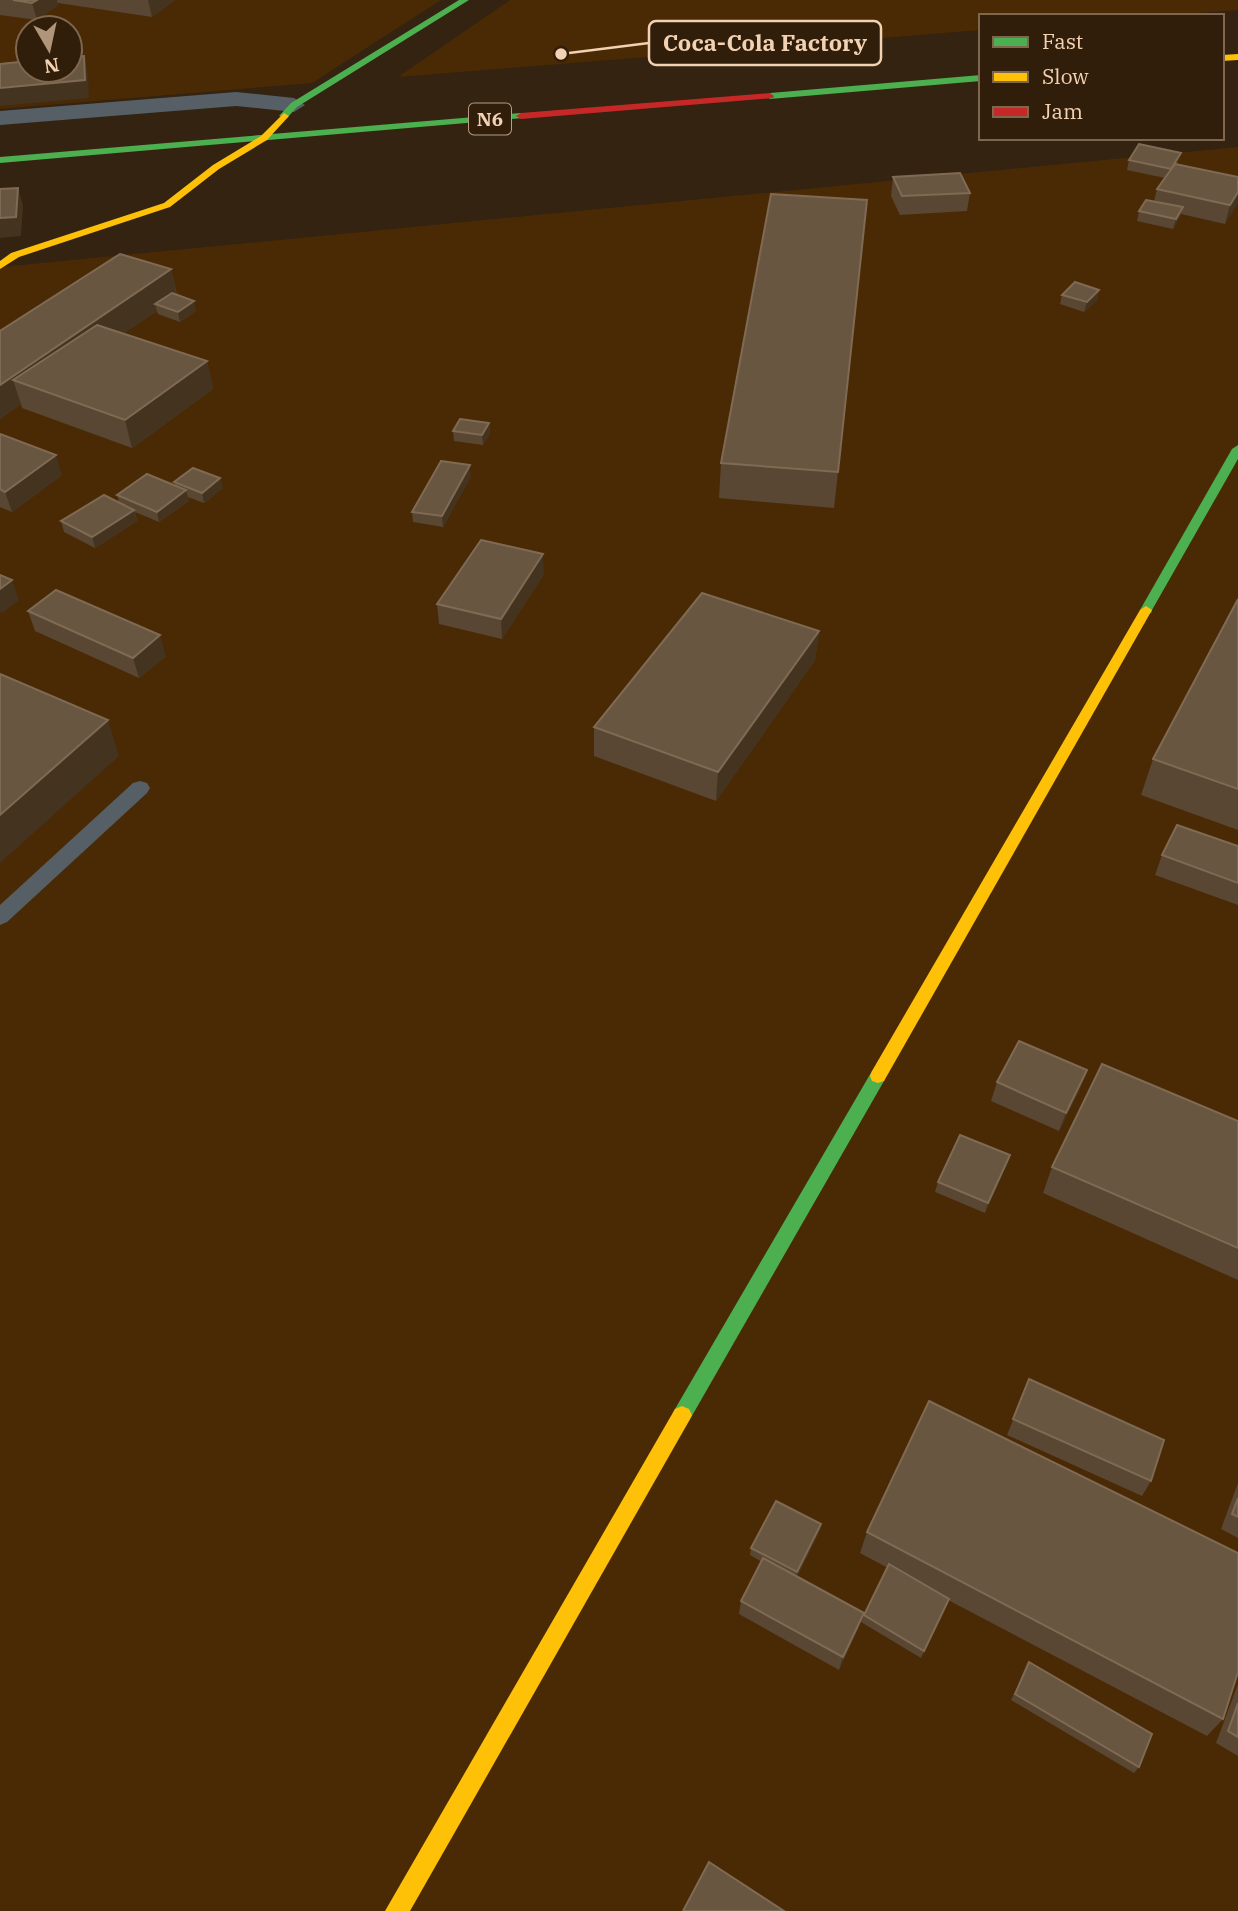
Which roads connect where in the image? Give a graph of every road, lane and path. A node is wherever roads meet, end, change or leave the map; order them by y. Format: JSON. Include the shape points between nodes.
{"nodes":[{"id":1,"x":465,"y":0,"type":"edge"},
{"id":2,"x":979,"y":78,"type":"edge"},
{"id":3,"x":294,"y":105,"type":"junction"},
{"id":4,"x":0,"y":118,"type":"edge"},
{"id":5,"x":264,"y":138,"type":"junction"},
{"id":6,"x":0,"y":160,"type":"edge"},
{"id":7,"x":258,"y":164,"type":"dead end"},
{"id":8,"x":216,"y":167,"type":"junction"},
{"id":9,"x":189,"y":170,"type":"dead end"},
{"id":10,"x":5,"y":259,"type":"edge"},
{"id":11,"x":1238,"y":449,"type":"edge"},
{"id":12,"x":140,"y":788,"type":"dead end"},
{"id":13,"x":0,"y":917,"type":"edge"},
{"id":14,"x":397,"y":1911,"type":"edge"}],
"edges":[{"from":1,"to":3,"type":"main road"},
{"from":2,"to":5,"type":"main road","number":"N6"},
{"from":3,"to":4,"type":"street","via":[[236,99]]},
{"from":3,"to":5,"type":"main road"},
{"from":5,"to":6,"type":"main road","number":"N6"},
{"from":5,"to":8,"type":"main road"},
{"from":7,"to":8,"type":"main road"},
{"from":8,"to":9,"type":"main road"},
{"from":8,"to":10,"type":"main road","via":[[167,205]]},
{"from":11,"to":14,"type":"main road"},
{"from":12,"to":13,"type":"lane"}]}
